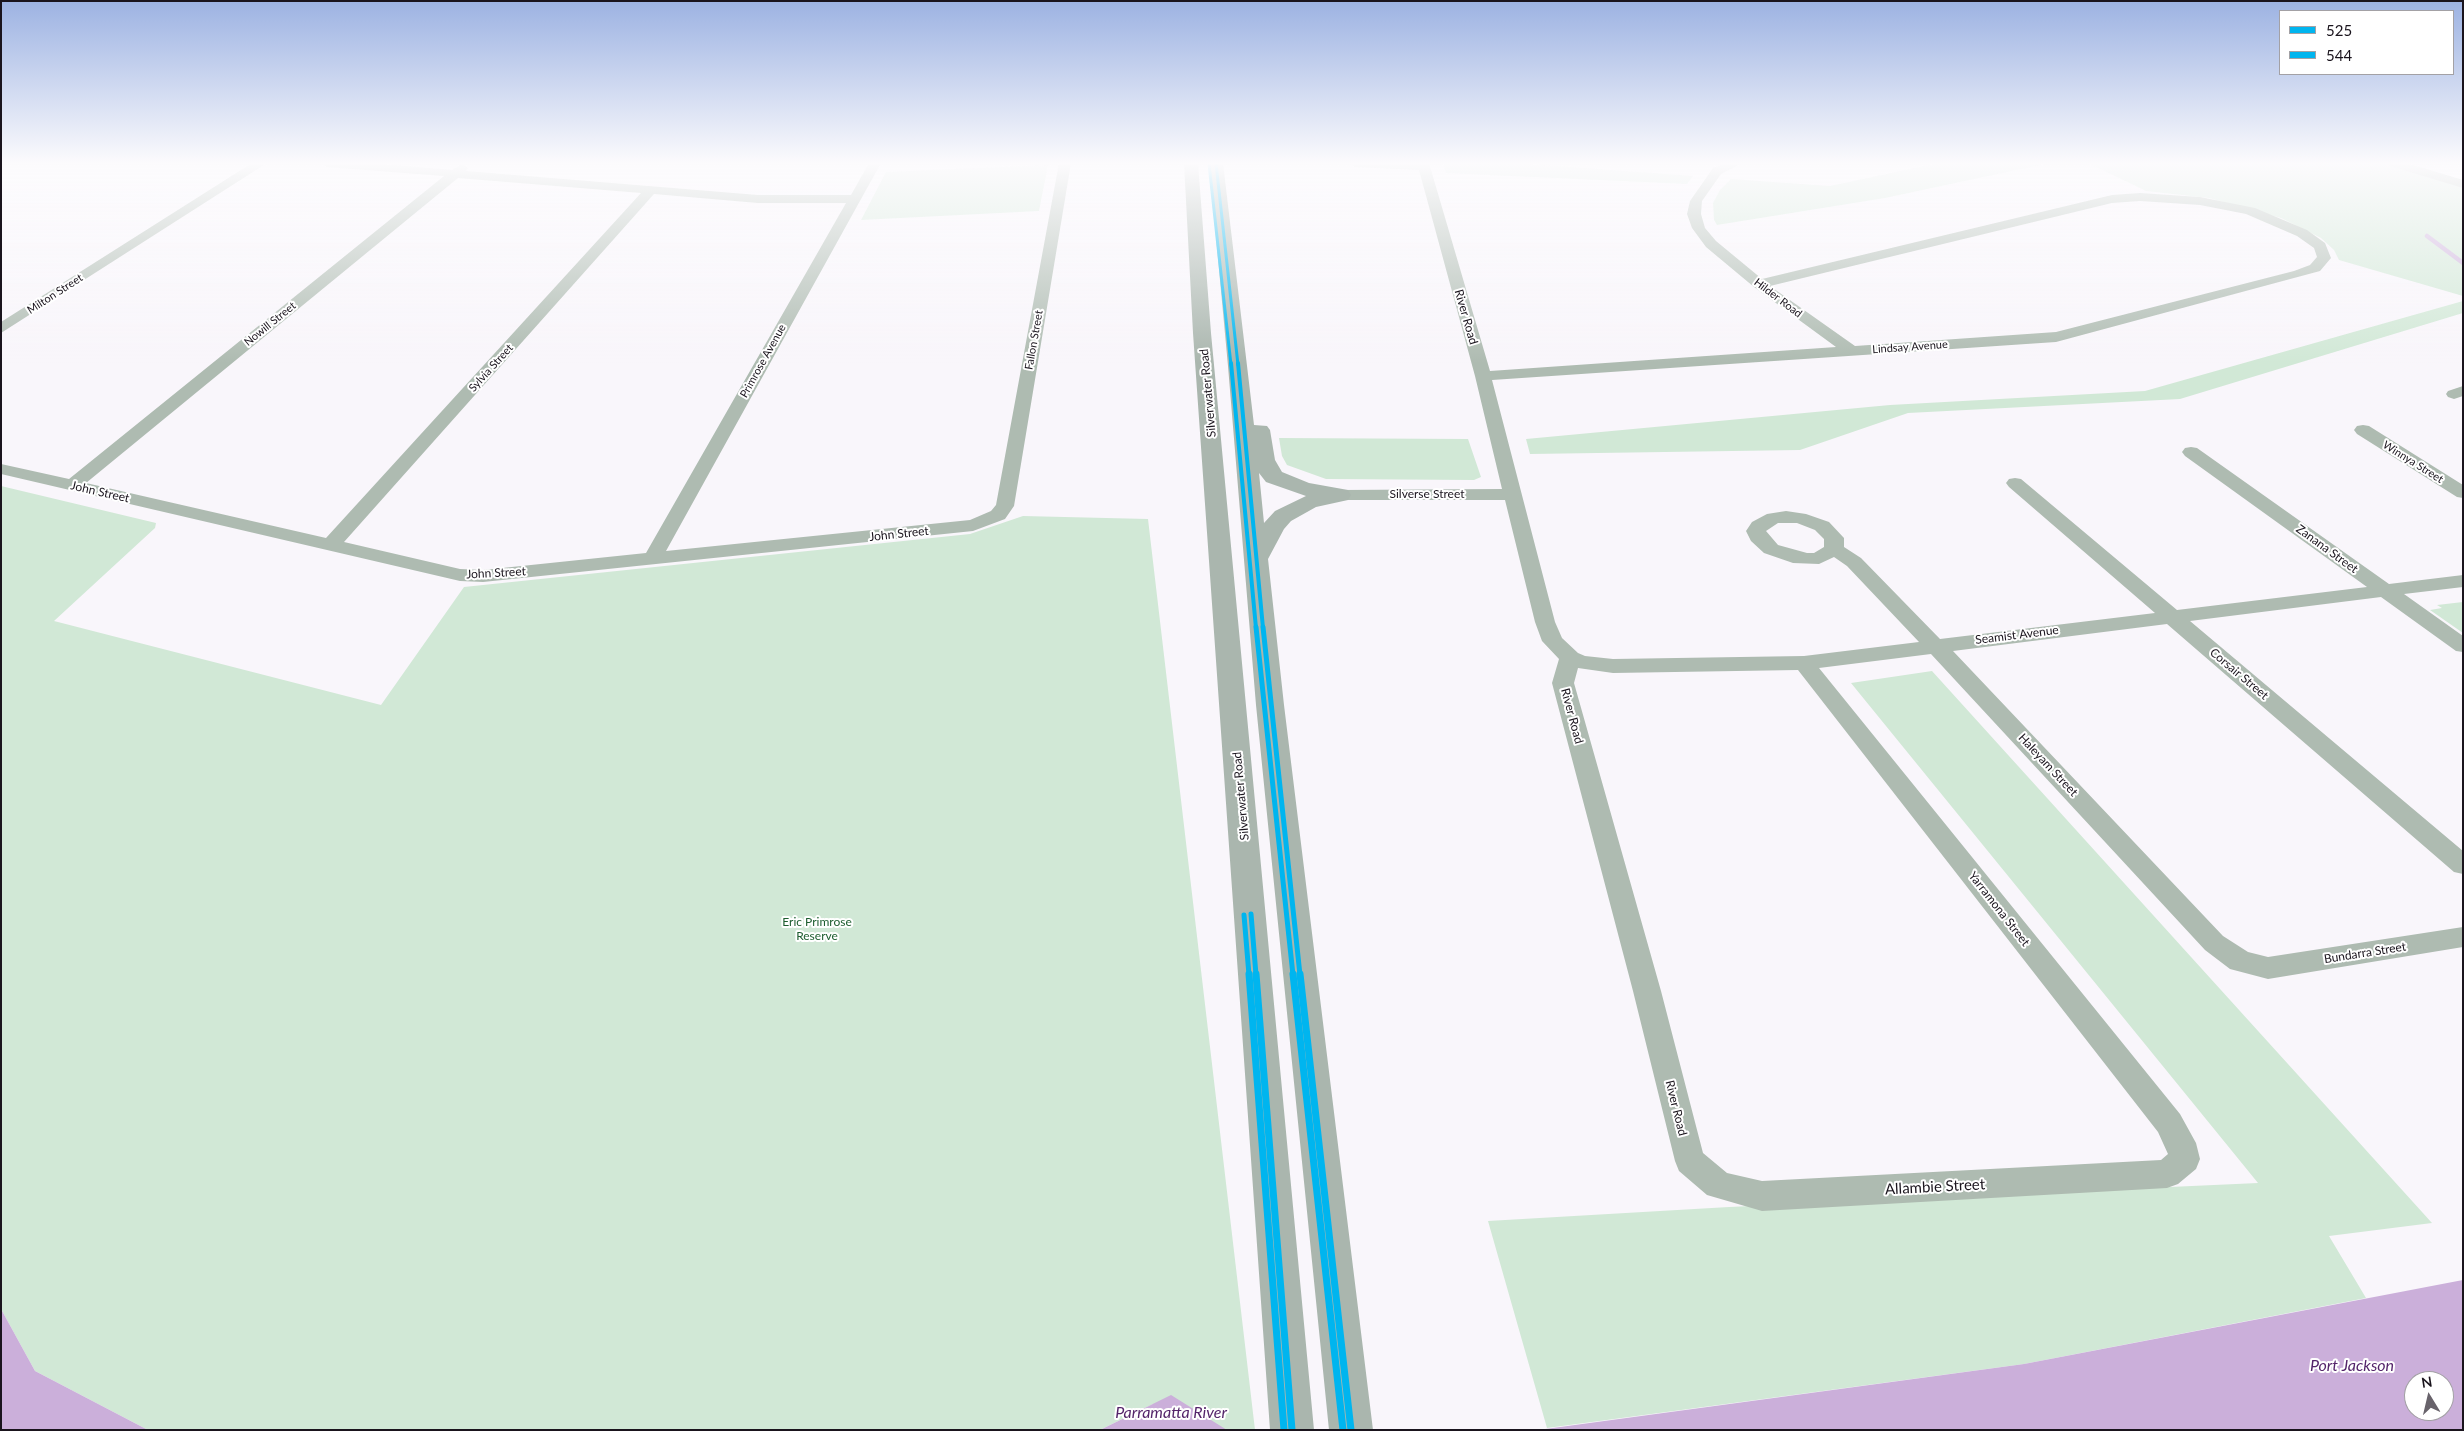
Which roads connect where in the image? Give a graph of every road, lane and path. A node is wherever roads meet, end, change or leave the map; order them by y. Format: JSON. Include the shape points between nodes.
{"nodes":[{"id":1,"x":156,"y":230,"type":"edge"},
{"id":2,"x":387,"y":230,"type":"edge"},
{"id":3,"x":615,"y":230,"type":"edge"},
{"id":4,"x":837,"y":230,"type":"edge"},
{"id":5,"x":1053,"y":230,"type":"edge"},
{"id":6,"x":1195,"y":230,"type":"edge"},
{"id":7,"x":1223,"y":230,"type":"edge"},
{"id":8,"x":1442,"y":230,"type":"edge"},
{"id":9,"x":1700,"y":230,"type":"edge"},
{"id":10,"x":1984,"y":230,"type":"edge"},
{"id":11,"x":2294,"y":230,"type":"edge"},
{"id":12,"x":1759,"y":284,"type":"junction"},
{"id":13,"x":1,"y":328,"type":"edge"},
{"id":14,"x":1850,"y":350,"type":"junction"},
{"id":15,"x":1238,"y":366,"type":"junction"},
{"id":16,"x":1483,"y":376,"type":"junction"},
{"id":17,"x":2363,"y":430,"type":"dead end"},
{"id":18,"x":2192,"y":452,"type":"dead end"},
{"id":19,"x":1,"y":470,"type":"edge"},
{"id":20,"x":2015,"y":483,"type":"dead end"},
{"id":21,"x":72,"y":486,"type":"junction"},
{"id":22,"x":2463,"y":493,"type":"edge"},
{"id":23,"x":1514,"y":494,"type":"junction"},
{"id":24,"x":1340,"y":495,"type":"junction"},
{"id":25,"x":998,"y":515,"type":"joint"},
{"id":26,"x":331,"y":546,"type":"junction"},
{"id":27,"x":1834,"y":549,"type":"dead end"},
{"id":28,"x":652,"y":559,"type":"junction"},
{"id":29,"x":1255,"y":562,"type":"junction"},
{"id":30,"x":2463,"y":581,"type":"edge"},
{"id":31,"x":2385,"y":591,"type":"junction"},
{"id":32,"x":2171,"y":616,"type":"junction"},
{"id":33,"x":1936,"y":645,"type":"junction"},
{"id":34,"x":2463,"y":646,"type":"edge"},
{"id":35,"x":1570,"y":658,"type":"junction"},
{"id":36,"x":1804,"y":663,"type":"junction"},
{"id":37,"x":2463,"y":865,"type":"edge"},
{"id":38,"x":2463,"y":937,"type":"edge"},
{"id":39,"x":2268,"y":968,"type":"joint"},
{"id":40,"x":2185,"y":1159,"type":"joint"},
{"id":41,"x":1690,"y":1161,"type":"joint"},
{"id":42,"x":1292,"y":1430,"type":"edge"},
{"id":43,"x":1350,"y":1430,"type":"edge"}],
"edges":[{"from":1,"to":13,"type":"street","name":"Milton Street"},
{"from":2,"to":21,"type":"street","name":"Nowill Street"},
{"from":3,"to":26,"type":"street","name":"Sylvia Street"},
{"from":4,"to":28,"type":"street","name":"Primrose Avenue"},
{"from":5,"to":25,"type":"street","name":"Fallon Street","via":[[1005,506]]},
{"from":6,"to":42,"type":"highway","name":"Silverwater Road"},
{"from":7,"to":15,"type":"highway"},
{"from":8,"to":16,"type":"street","name":"River Road"},
{"from":9,"to":12,"type":"street","name":"Hilder Road","via":[[1711,244]]},
{"from":10,"to":12,"type":"street","name":"Lindsay Avenue"},
{"from":11,"to":14,"type":"street","name":"Lindsay Avenue","via":[[2320,246],[2324,258],[2315,268],[2299,274],[2056,337]]},
{"from":12,"to":14,"type":"street","name":"Hilder Road"},
{"from":14,"to":16,"type":"street","name":"Lindsay Avenue"},
{"from":15,"to":24,"type":"highway","via":[[1246,368],[1250,374],[1267,468],[1274,477],[1288,484]]},
{"from":15,"to":29,"type":"highway"},
{"from":16,"to":23,"type":"street","name":"River Road"},
{"from":17,"to":22,"type":"street","name":"Winnya Street"},
{"from":18,"to":31,"type":"street","name":"Zanana Street"},
{"from":19,"to":21,"type":"street","name":"John Street"},
{"from":20,"to":32,"type":"street","name":"Corsair Street"},
{"from":21,"to":26,"type":"street","name":"John Street"},
{"from":23,"to":24,"type":"street","name":"Silverse Street"},
{"from":23,"to":35,"type":"street","name":"River Road","via":[[1548,632]]},
{"from":24,"to":29,"type":"highway","via":[[1309,502],[1282,516]]},
{"from":25,"to":28,"type":"street","name":"John Street","via":[[973,525],[949,529]]},
{"from":26,"to":28,"type":"street","name":"John Street","via":[[460,575],[483,576]]},
{"from":27,"to":33,"type":"street","name":"Haleyam Street","via":[[1854,562]]},
{"from":29,"to":43,"type":"highway"},
{"from":30,"to":31,"type":"street","name":"Seamist Avenue"},
{"from":31,"to":32,"type":"street","name":"Seamist Avenue"},
{"from":31,"to":34,"type":"street","name":"Zanana Street"},
{"from":32,"to":33,"type":"street","name":"Seamist Avenue"},
{"from":32,"to":37,"type":"street","name":"Corsair Street"},
{"from":33,"to":36,"type":"street","name":"Seamist Avenue"},
{"from":33,"to":39,"type":"street","name":"Haleyam Street","via":[[2214,943],[2240,961]]},
{"from":35,"to":36,"type":"street","name":"Seamist Avenue","via":[[1613,666]]},
{"from":35,"to":41,"type":"street","name":"River Road","via":[[1564,683]]},
{"from":36,"to":40,"type":"street","name":"Yarramona Street","via":[[2169,1123],[2181,1142]]},
{"from":38,"to":39,"type":"street","name":"Bundarra Street"},
{"from":40,"to":41,"type":"street","name":"Allambie Street","via":[[2167,1174],[1762,1196],[1718,1185]]}]}
